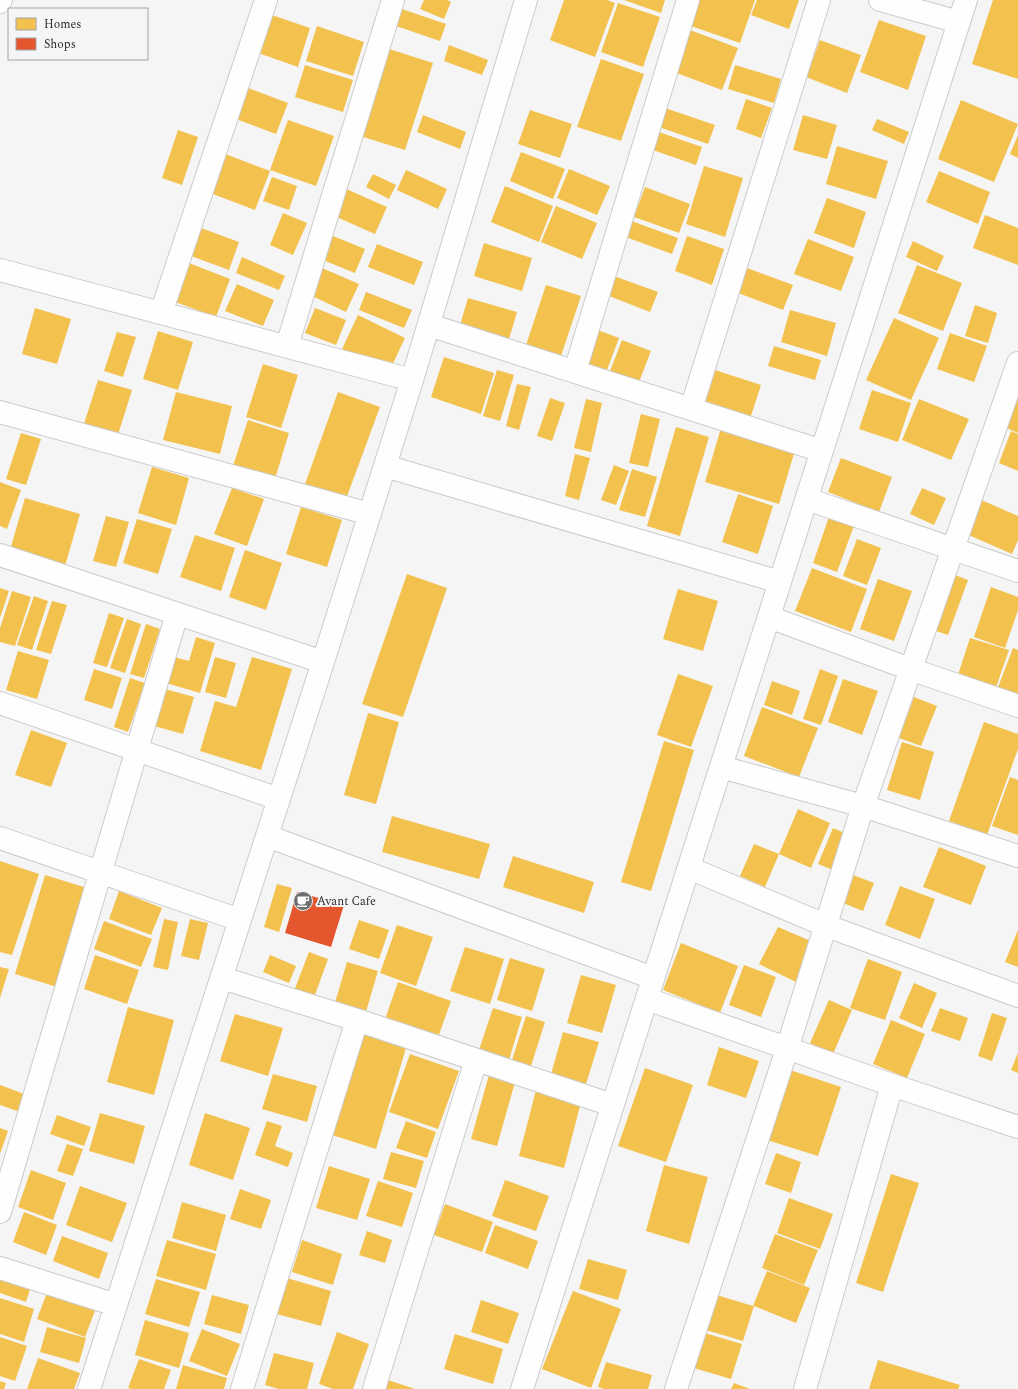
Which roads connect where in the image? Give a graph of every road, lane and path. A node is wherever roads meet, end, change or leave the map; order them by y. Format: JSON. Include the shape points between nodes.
{"nodes":[{"id":1,"x":266,"y":0,"type":"edge"},
{"id":2,"x":393,"y":0,"type":"edge"},
{"id":3,"x":526,"y":0,"type":"edge"},
{"id":4,"x":688,"y":0,"type":"edge"},
{"id":5,"x":819,"y":0,"type":"edge"},
{"id":6,"x":880,"y":0,"type":"edge"},
{"id":7,"x":966,"y":0,"type":"edge"},
{"id":8,"x":959,"y":22,"type":"junction"},
{"id":9,"x":0,"y":270,"type":"edge"},
{"id":10,"x":161,"y":313,"type":"junction"},
{"id":11,"x":429,"y":325,"type":"junction"},
{"id":12,"x":287,"y":346,"type":"junction"},
{"id":13,"x":1018,"y":363,"type":"edge"},
{"id":14,"x":575,"y":371,"type":"junction"},
{"id":15,"x":412,"y":380,"type":"junction"},
{"id":16,"x":691,"y":409,"type":"junction"},
{"id":17,"x":0,"y":412,"type":"edge"},
{"id":18,"x":822,"y":451,"type":"junction"},
{"id":19,"x":385,"y":466,"type":"junction"},
{"id":20,"x":807,"y":499,"type":"junction"},
{"id":21,"x":370,"y":514,"type":"junction"},
{"id":22,"x":953,"y":549,"type":"junction"},
{"id":23,"x":0,"y":555,"type":"edge"},
{"id":24,"x":1018,"y":571,"type":"edge"},
{"id":25,"x":780,"y":582,"type":"junction"},
{"id":26,"x":177,"y":614,"type":"junction"},
{"id":27,"x":769,"y":617,"type":"junction"},
{"id":28,"x":323,"y":662,"type":"junction"},
{"id":29,"x":910,"y":669,"type":"junction"},
{"id":30,"x":0,"y":703,"type":"edge"},
{"id":31,"x":1018,"y":706,"type":"edge"},
{"id":32,"x":137,"y":750,"type":"junction"},
{"id":33,"x":721,"y":767,"type":"junction"},
{"id":34,"x":279,"y":799,"type":"junction"},
{"id":35,"x":863,"y":806,"type":"junction"},
{"id":36,"x":267,"y":836,"type":"junction"},
{"id":37,"x":0,"y":838,"type":"edge"},
{"id":38,"x":1018,"y":856,"type":"edge"},
{"id":39,"x":689,"y":868,"type":"junction"},
{"id":40,"x":101,"y":872,"type":"junction"},
{"id":41,"x":240,"y":920,"type":"junction"},
{"id":42,"x":827,"y":926,"type":"junction"},
{"id":43,"x":222,"y":978,"type":"junction"},
{"id":44,"x":653,"y":978,"type":"junction"},
{"id":45,"x":1018,"y":996,"type":"edge"},
{"id":46,"x":646,"y":999,"type":"junction"},
{"id":47,"x":357,"y":1020,"type":"junction"},
{"id":48,"x":788,"y":1049,"type":"junction"},
{"id":49,"x":476,"y":1060,"type":"junction"},
{"id":50,"x":892,"y":1085,"type":"junction"},
{"id":51,"x":612,"y":1105,"type":"junction"},
{"id":52,"x":1018,"y":1128,"type":"edge"},
{"id":53,"x":0,"y":1212,"type":"edge"},
{"id":54,"x":0,"y":1268,"type":"edge"},
{"id":55,"x":116,"y":1305,"type":"junction"},
{"id":56,"x":89,"y":1389,"type":"edge"},
{"id":57,"x":242,"y":1389,"type":"edge"},
{"id":58,"x":374,"y":1389,"type":"edge"},
{"id":59,"x":522,"y":1389,"type":"edge"},
{"id":60,"x":676,"y":1389,"type":"edge"},
{"id":61,"x":805,"y":1389,"type":"edge"}],
"edges":[{"from":1,"to":10,"type":"street"},
{"from":2,"to":12,"type":"street"},
{"from":3,"to":11,"type":"street"},
{"from":4,"to":14,"type":"street"},
{"from":5,"to":16,"type":"street"},
{"from":6,"to":8,"type":"street"},
{"from":7,"to":8,"type":"street"},
{"from":8,"to":18,"type":"street"},
{"from":9,"to":10,"type":"street"},
{"from":10,"to":12,"type":"street"},
{"from":11,"to":14,"type":"street"},
{"from":11,"to":15,"type":"street"},
{"from":12,"to":15,"type":"street"},
{"from":13,"to":22,"type":"street"},
{"from":14,"to":16,"type":"street"},
{"from":15,"to":19,"type":"street"},
{"from":16,"to":18,"type":"street"},
{"from":17,"to":21,"type":"street"},
{"from":18,"to":20,"type":"street"},
{"from":19,"to":21,"type":"street"},
{"from":19,"to":25,"type":"street"},
{"from":20,"to":22,"type":"street"},
{"from":20,"to":25,"type":"street"},
{"from":21,"to":28,"type":"street"},
{"from":22,"to":24,"type":"street"},
{"from":22,"to":29,"type":"street"},
{"from":23,"to":26,"type":"street"},
{"from":25,"to":27,"type":"street"},
{"from":26,"to":28,"type":"street"},
{"from":26,"to":32,"type":"street"},
{"from":27,"to":29,"type":"street"},
{"from":27,"to":33,"type":"street"},
{"from":28,"to":34,"type":"street"},
{"from":29,"to":31,"type":"street"},
{"from":29,"to":35,"type":"street"},
{"from":30,"to":32,"type":"street"},
{"from":32,"to":34,"type":"street"},
{"from":32,"to":40,"type":"street"},
{"from":33,"to":35,"type":"street"},
{"from":33,"to":39,"type":"street"},
{"from":34,"to":36,"type":"street"},
{"from":35,"to":38,"type":"street"},
{"from":35,"to":42,"type":"street"},
{"from":36,"to":41,"type":"street"},
{"from":36,"to":44,"type":"street"},
{"from":37,"to":40,"type":"street"},
{"from":39,"to":42,"type":"street"},
{"from":39,"to":44,"type":"street"},
{"from":40,"to":41,"type":"street"},
{"from":40,"to":53,"type":"street"},
{"from":41,"to":43,"type":"street"},
{"from":42,"to":45,"type":"street"},
{"from":42,"to":48,"type":"street"},
{"from":43,"to":47,"type":"street"},
{"from":43,"to":55,"type":"street"},
{"from":44,"to":46,"type":"street"},
{"from":46,"to":48,"type":"street"},
{"from":46,"to":51,"type":"street"},
{"from":47,"to":49,"type":"street"},
{"from":47,"to":57,"type":"street"},
{"from":48,"to":50,"type":"street"},
{"from":48,"to":60,"type":"street"},
{"from":49,"to":51,"type":"street"},
{"from":49,"to":58,"type":"street"},
{"from":50,"to":52,"type":"street"},
{"from":50,"to":61,"type":"street"},
{"from":51,"to":59,"type":"street"},
{"from":54,"to":55,"type":"street"},
{"from":55,"to":56,"type":"street"}]}
